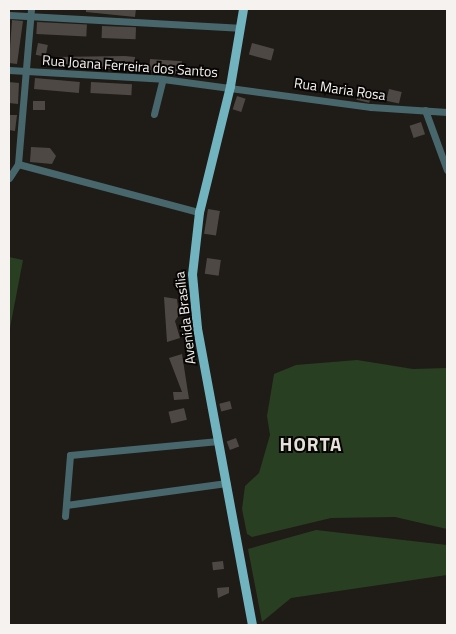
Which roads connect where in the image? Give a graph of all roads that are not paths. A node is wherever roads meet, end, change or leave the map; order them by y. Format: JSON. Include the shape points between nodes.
{"nodes":[{"id":1,"x":243,"y":9,"type":"edge"},
{"id":2,"x":31,"y":12,"type":"edge"},
{"id":3,"x":9,"y":15,"type":"edge"},
{"id":4,"x":239,"y":28,"type":"junction"},
{"id":5,"x":9,"y":70,"type":"edge"},
{"id":6,"x":28,"y":72,"type":"junction"},
{"id":7,"x":163,"y":79,"type":"junction"},
{"id":8,"x":230,"y":86,"type":"junction"},
{"id":9,"x":425,"y":110,"type":"junction"},
{"id":10,"x":447,"y":112,"type":"edge"},
{"id":11,"x":154,"y":114,"type":"dead end"},
{"id":12,"x":18,"y":164,"type":"junction"},
{"id":13,"x":447,"y":170,"type":"edge"},
{"id":14,"x":9,"y":178,"type":"edge"},
{"id":15,"x":199,"y":212,"type":"junction"},
{"id":16,"x":218,"y":441,"type":"junction"},
{"id":17,"x":226,"y":483,"type":"junction"},
{"id":18,"x":66,"y":505,"type":"junction"},
{"id":19,"x":65,"y":516,"type":"dead end"},
{"id":20,"x":252,"y":625,"type":"edge"}],
"edges":[{"from":1,"to":4,"type":"main road","name":"Avenida Brasília"},
{"from":2,"to":3,"type":"street"},
{"from":2,"to":4,"type":"street"},
{"from":2,"to":6,"type":"street"},
{"from":4,"to":8,"type":"main road","name":"Avenida Brasília"},
{"from":5,"to":6,"type":"street","name":"Rua Joana Ferreira dos Santos"},
{"from":6,"to":7,"type":"street","name":"Rua Joana Ferreira dos Santos"},
{"from":6,"to":12,"type":"street"},
{"from":7,"to":8,"type":"street","name":"Rua Joana Ferreira dos Santos"},
{"from":7,"to":11,"type":"street"},
{"from":8,"to":9,"type":"street","name":"Rua Maria Rosa","via":[[345,104]]},
{"from":8,"to":15,"type":"main road","name":"Avenida Brasília"},
{"from":9,"to":10,"type":"street","name":"Rua Maria Rosa"},
{"from":9,"to":13,"type":"street"},
{"from":12,"to":14,"type":"street"},
{"from":12,"to":15,"type":"street"},
{"from":15,"to":16,"type":"main road","name":"Avenida Brasília","via":[[192,274]]},
{"from":16,"to":17,"type":"main road","name":"Avenida Brasília"},
{"from":16,"to":18,"type":"street","via":[[70,456]]},
{"from":17,"to":18,"type":"street"},
{"from":17,"to":20,"type":"main road","name":"Avenida Brasília"},
{"from":18,"to":19,"type":"street"}]}
